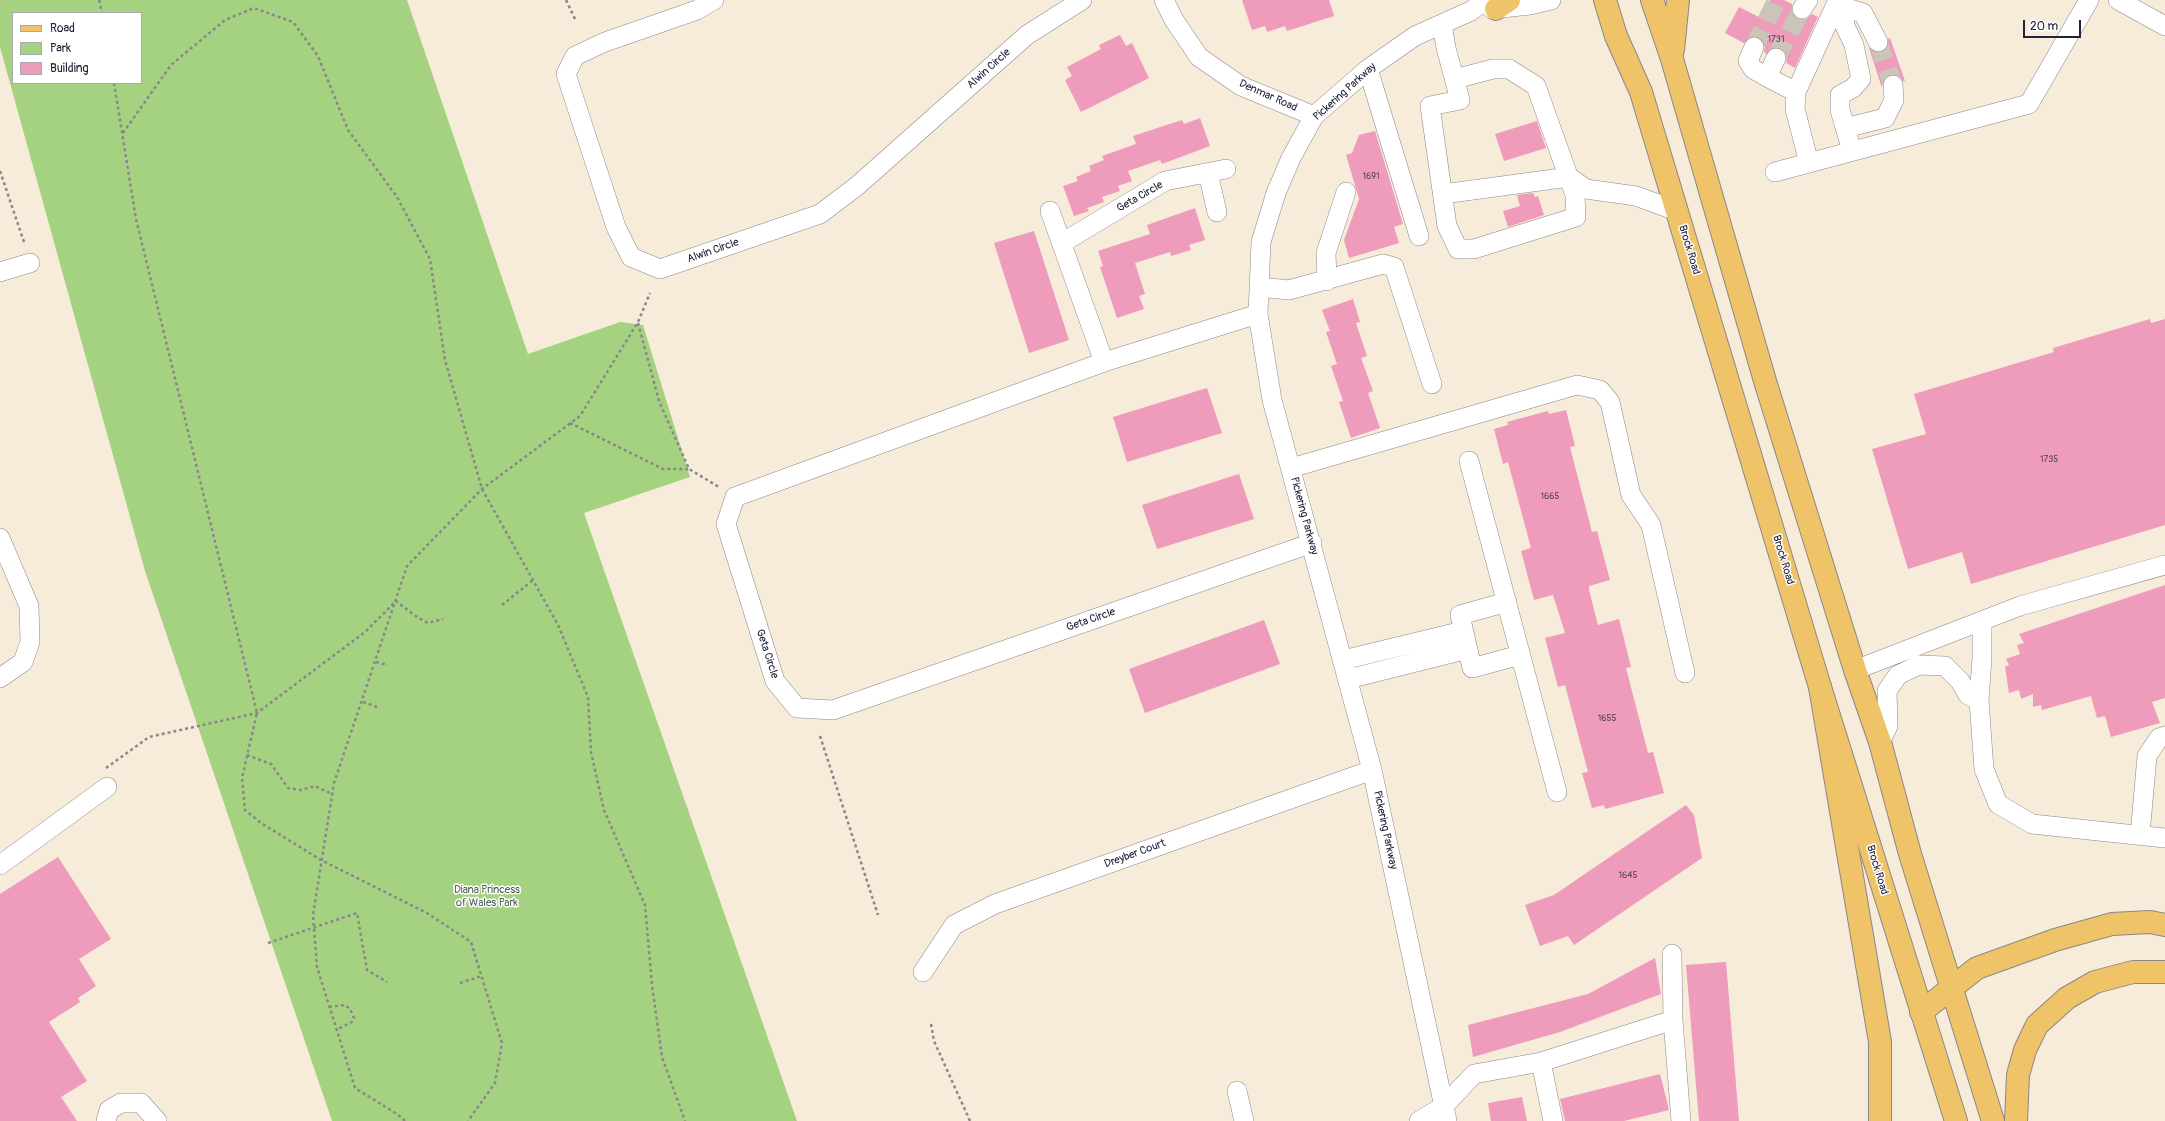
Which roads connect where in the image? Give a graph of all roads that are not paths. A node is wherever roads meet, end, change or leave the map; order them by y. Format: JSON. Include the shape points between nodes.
{"nodes":[{"id":1,"x":714,"y":0,"type":"edge"},
{"id":2,"x":1082,"y":0,"type":"edge"},
{"id":3,"x":1164,"y":0,"type":"edge"},
{"id":4,"x":1551,"y":0,"type":"edge"},
{"id":5,"x":1605,"y":0,"type":"edge"},
{"id":6,"x":1652,"y":0,"type":"edge"},
{"id":7,"x":1678,"y":0,"type":"edge"},
{"id":8,"x":2089,"y":0,"type":"edge"},
{"id":9,"x":2118,"y":0,"type":"edge"},
{"id":10,"x":1842,"y":3,"type":"edge"},
{"id":11,"x":1490,"y":5,"type":"edge"},
{"id":12,"x":1442,"y":24,"type":"junction"},
{"id":13,"x":2165,"y":26,"type":"edge"},
{"id":14,"x":1878,"y":42,"type":"tunnel mouth"},
{"id":15,"x":1754,"y":48,"type":"tunnel mouth"},
{"id":16,"x":1776,"y":58,"type":"tunnel mouth"},
{"id":17,"x":1672,"y":59,"type":"junction"},
{"id":18,"x":1368,"y":69,"type":"junction"},
{"id":19,"x":1767,"y":77,"type":"junction"},
{"id":20,"x":1455,"y":79,"type":"junction"},
{"id":21,"x":1893,"y":85,"type":"tunnel mouth"},
{"id":22,"x":1796,"y":92,"type":"junction"},
{"id":23,"x":1314,"y":116,"type":"junction"},
{"id":24,"x":1845,"y":128,"type":"junction"},
{"id":25,"x":1852,"y":151,"type":"junction"},
{"id":26,"x":1809,"y":163,"type":"junction"},
{"id":27,"x":1226,"y":169,"type":"dead end"},
{"id":28,"x":1775,"y":172,"type":"dead end"},
{"id":29,"x":1208,"y":173,"type":"junction"},
{"id":30,"x":1569,"y":178,"type":"junction"},
{"id":31,"x":1346,"y":192,"type":"dead end"},
{"id":32,"x":1443,"y":194,"type":"junction"},
{"id":33,"x":1677,"y":210,"type":"junction"},
{"id":34,"x":1050,"y":211,"type":"dead end"},
{"id":35,"x":1217,"y":212,"type":"dead end"},
{"id":36,"x":1418,"y":236,"type":"dead end"},
{"id":37,"x":1062,"y":243,"type":"junction"},
{"id":38,"x":30,"y":263,"type":"road end"},
{"id":39,"x":0,"y":272,"type":"edge"},
{"id":40,"x":1327,"y":280,"type":"junction"},
{"id":41,"x":1259,"y":287,"type":"junction"},
{"id":42,"x":1258,"y":314,"type":"junction"},
{"id":43,"x":1104,"y":362,"type":"junction"},
{"id":44,"x":1432,"y":384,"type":"dead end"},
{"id":45,"x":1469,"y":461,"type":"dead end"},
{"id":46,"x":1291,"y":468,"type":"junction"},
{"id":47,"x":0,"y":538,"type":"edge"},
{"id":48,"x":1312,"y":543,"type":"junction"},
{"id":49,"x":2165,"y":565,"type":"edge"},
{"id":50,"x":1507,"y":602,"type":"junction"},
{"id":51,"x":1982,"y":621,"type":"junction"},
{"id":52,"x":1466,"y":640,"type":"junction"},
{"id":53,"x":1520,"y":655,"type":"junction"},
{"id":54,"x":1343,"y":660,"type":"junction"},
{"id":55,"x":1855,"y":670,"type":"junction"},
{"id":56,"x":1685,"y":673,"type":"dead end"},
{"id":57,"x":0,"y":678,"type":"edge"},
{"id":58,"x":1348,"y":679,"type":"junction"},
{"id":59,"x":1820,"y":687,"type":"junction"},
{"id":60,"x":1979,"y":700,"type":"junction"},
{"id":61,"x":2165,"y":736,"type":"edge"},
{"id":62,"x":1880,"y":742,"type":"junction"},
{"id":63,"x":1372,"y":770,"type":"junction"},
{"id":64,"x":106,"y":778,"type":"road end"},
{"id":65,"x":1557,"y":792,"type":"dead end"},
{"id":66,"x":2140,"y":835,"type":"junction"},
{"id":67,"x":2165,"y":838,"type":"edge"},
{"id":68,"x":0,"y":865,"type":"edge"},
{"id":69,"x":2165,"y":925,"type":"edge"},
{"id":70,"x":1672,"y":954,"type":"dead end"},
{"id":71,"x":922,"y":972,"type":"dead end"},
{"id":72,"x":2165,"y":972,"type":"edge"},
{"id":73,"x":1950,"y":987,"type":"junction"},
{"id":74,"x":1921,"y":1012,"type":"junction"},
{"id":75,"x":1673,"y":1020,"type":"junction"},
{"id":76,"x":1541,"y":1062,"type":"junction"},
{"id":77,"x":1237,"y":1091,"type":"dead end"},
{"id":78,"x":1445,"y":1114,"type":"edge"},
{"id":79,"x":106,"y":1121,"type":"edge"},
{"id":80,"x":157,"y":1121,"type":"edge"},
{"id":81,"x":1244,"y":1121,"type":"edge"},
{"id":82,"x":1419,"y":1121,"type":"edge"},
{"id":83,"x":1553,"y":1121,"type":"edge"},
{"id":84,"x":1681,"y":1121,"type":"edge"},
{"id":85,"x":1880,"y":1121,"type":"edge"},
{"id":86,"x":1956,"y":1121,"type":"edge"},
{"id":87,"x":1993,"y":1121,"type":"edge"},
{"id":88,"x":2016,"y":1121,"type":"edge"}],
"edges":[{"from":1,"to":2,"type":"street","name":"Alwin Circle","via":[[697,10],[605,42],[574,56],[566,74],[616,227],[631,257],[660,269],[820,214],[857,186],[1027,35]]},
{"from":3,"to":23,"type":"street","name":"Denmar Road","via":[[1198,57],[1241,86]]},
{"from":4,"to":11,"type":"street","name":"Pickering Parkway","via":[[1530,5]]},
{"from":5,"to":33,"type":"main road","name":"Brock Road","via":[[1616,36],[1641,92]]},
{"from":6,"to":17,"type":"main road"},
{"from":7,"to":17,"type":"main road"},
{"from":8,"to":25,"type":"street","via":[[2029,104]]},
{"from":9,"to":13,"type":"street"},
{"from":10,"to":14,"type":"street","via":[[1863,13]]},
{"from":10,"to":22,"type":"street"},
{"from":10,"to":24,"type":"street","via":[[1844,24],[1854,45],[1861,79],[1853,88],[1840,95],[1840,110]]},
{"from":11,"to":12,"type":"street","name":"Pickering Parkway"},
{"from":12,"to":18,"type":"street","name":"Pickering Parkway","via":[[1415,36]]},
{"from":12,"to":20,"type":"street"},
{"from":15,"to":19,"type":"street","via":[[1748,61],[1753,69]]},
{"from":16,"to":19,"type":"street"},
{"from":17,"to":55,"type":"main road","via":[[1763,373]]},
{"from":18,"to":23,"type":"street","name":"Pickering Parkway"},
{"from":18,"to":36,"type":"street"},
{"from":19,"to":22,"type":"street"},
{"from":20,"to":30,"type":"street","via":[[1493,69],[1509,69],[1536,86]]},
{"from":20,"to":32,"type":"street","via":[[1460,100],[1430,106]]},
{"from":21,"to":24,"type":"street","via":[[1894,100],[1885,118]]},
{"from":22,"to":26,"type":"street","via":[[1795,109]]},
{"from":23,"to":41,"type":"street","name":"Pickering Parkway","via":[[1291,158],[1276,193],[1261,242]]},
{"from":24,"to":25,"type":"street"},
{"from":25,"to":26,"type":"street"},
{"from":26,"to":28,"type":"street"},
{"from":27,"to":29,"type":"street","name":"Geta Circle"},
{"from":29,"to":35,"type":"street"},
{"from":29,"to":37,"type":"street","name":"Geta Circle","via":[[1165,181]]},
{"from":30,"to":32,"type":"street"},
{"from":30,"to":32,"type":"street","via":[[1575,195],[1576,217],[1474,249],[1458,249],[1447,226]]},
{"from":30,"to":33,"type":"street","via":[[1586,189],[1636,196]]},
{"from":31,"to":40,"type":"street","via":[[1326,253]]},
{"from":33,"to":59,"type":"main road","name":"Brock Road"},
{"from":34,"to":37,"type":"street"},
{"from":37,"to":43,"type":"street"},
{"from":38,"to":39,"type":"street"},
{"from":40,"to":41,"type":"street","via":[[1289,290]]},
{"from":40,"to":44,"type":"street","via":[[1383,264],[1394,267]]},
{"from":41,"to":42,"type":"street","name":"Pickering Parkway"},
{"from":42,"to":43,"type":"street"},
{"from":42,"to":46,"type":"street","name":"Pickering Parkway","via":[[1272,400]]},
{"from":43,"to":48,"type":"street","name":"Geta Circle","via":[[735,496],[726,524],[775,681],[797,708],[833,710]]},
{"from":45,"to":50,"type":"street"},
{"from":46,"to":48,"type":"street","name":"Pickering Parkway"},
{"from":46,"to":56,"type":"street","via":[[1577,385],[1600,390],[1610,402],[1631,495],[1651,525]]},
{"from":47,"to":57,"type":"street","via":[[29,606],[30,642],[23,662]]},
{"from":48,"to":54,"type":"street","name":"Pickering Parkway"},
{"from":49,"to":51,"type":"street","via":[[2020,606]]},
{"from":50,"to":52,"type":"street","via":[[1460,615]]},
{"from":50,"to":53,"type":"street"},
{"from":51,"to":55,"type":"street"},
{"from":51,"to":60,"type":"street"},
{"from":52,"to":53,"type":"street","via":[[1472,668]]},
{"from":52,"to":54,"type":"street"},
{"from":52,"to":58,"type":"street"},
{"from":53,"to":65,"type":"street"},
{"from":54,"to":58,"type":"street","name":"Pickering Parkway"},
{"from":55,"to":62,"type":"main road"},
{"from":58,"to":63,"type":"street","name":"Pickering Parkway"},
{"from":59,"to":74,"type":"main road","name":"Brock Road"},
{"from":59,"to":85,"type":"main road","via":[[1880,1042]]},
{"from":60,"to":62,"type":"street","via":[[1968,695],[1960,681],[1945,666],[1919,665],[1898,675],[1887,691],[1888,726]]},
{"from":60,"to":66,"type":"street","via":[[1984,769],[1998,804],[2032,824]]},
{"from":61,"to":66,"type":"street","via":[[2159,738],[2147,756]]},
{"from":62,"to":73,"type":"main road"},
{"from":63,"to":71,"type":"street","name":"Dreyber Court","via":[[996,904],[954,925]]},
{"from":63,"to":78,"type":"street","name":"Pickering Parkway"},
{"from":64,"to":68,"type":"street"},
{"from":66,"to":67,"type":"street"},
{"from":69,"to":73,"type":"main road","via":[[2150,922],[2112,924],[2055,940],[1976,968]]},
{"from":70,"to":75,"type":"street"},
{"from":72,"to":88,"type":"main road","via":[[2133,972],[2095,982],[2067,998],[2037,1025],[2025,1050],[2018,1075]]},
{"from":73,"to":74,"type":"main road"},
{"from":73,"to":87,"type":"main road"},
{"from":74,"to":86,"type":"main road","name":"Brock Road"},
{"from":75,"to":76,"type":"street"},
{"from":75,"to":84,"type":"street"},
{"from":76,"to":78,"type":"street","via":[[1474,1074]]},
{"from":76,"to":83,"type":"street"},
{"from":77,"to":81,"type":"street"},
{"from":78,"to":82,"type":"street"},
{"from":79,"to":80,"type":"street","via":[[109,1110],[121,1103],[141,1103]]}]}
